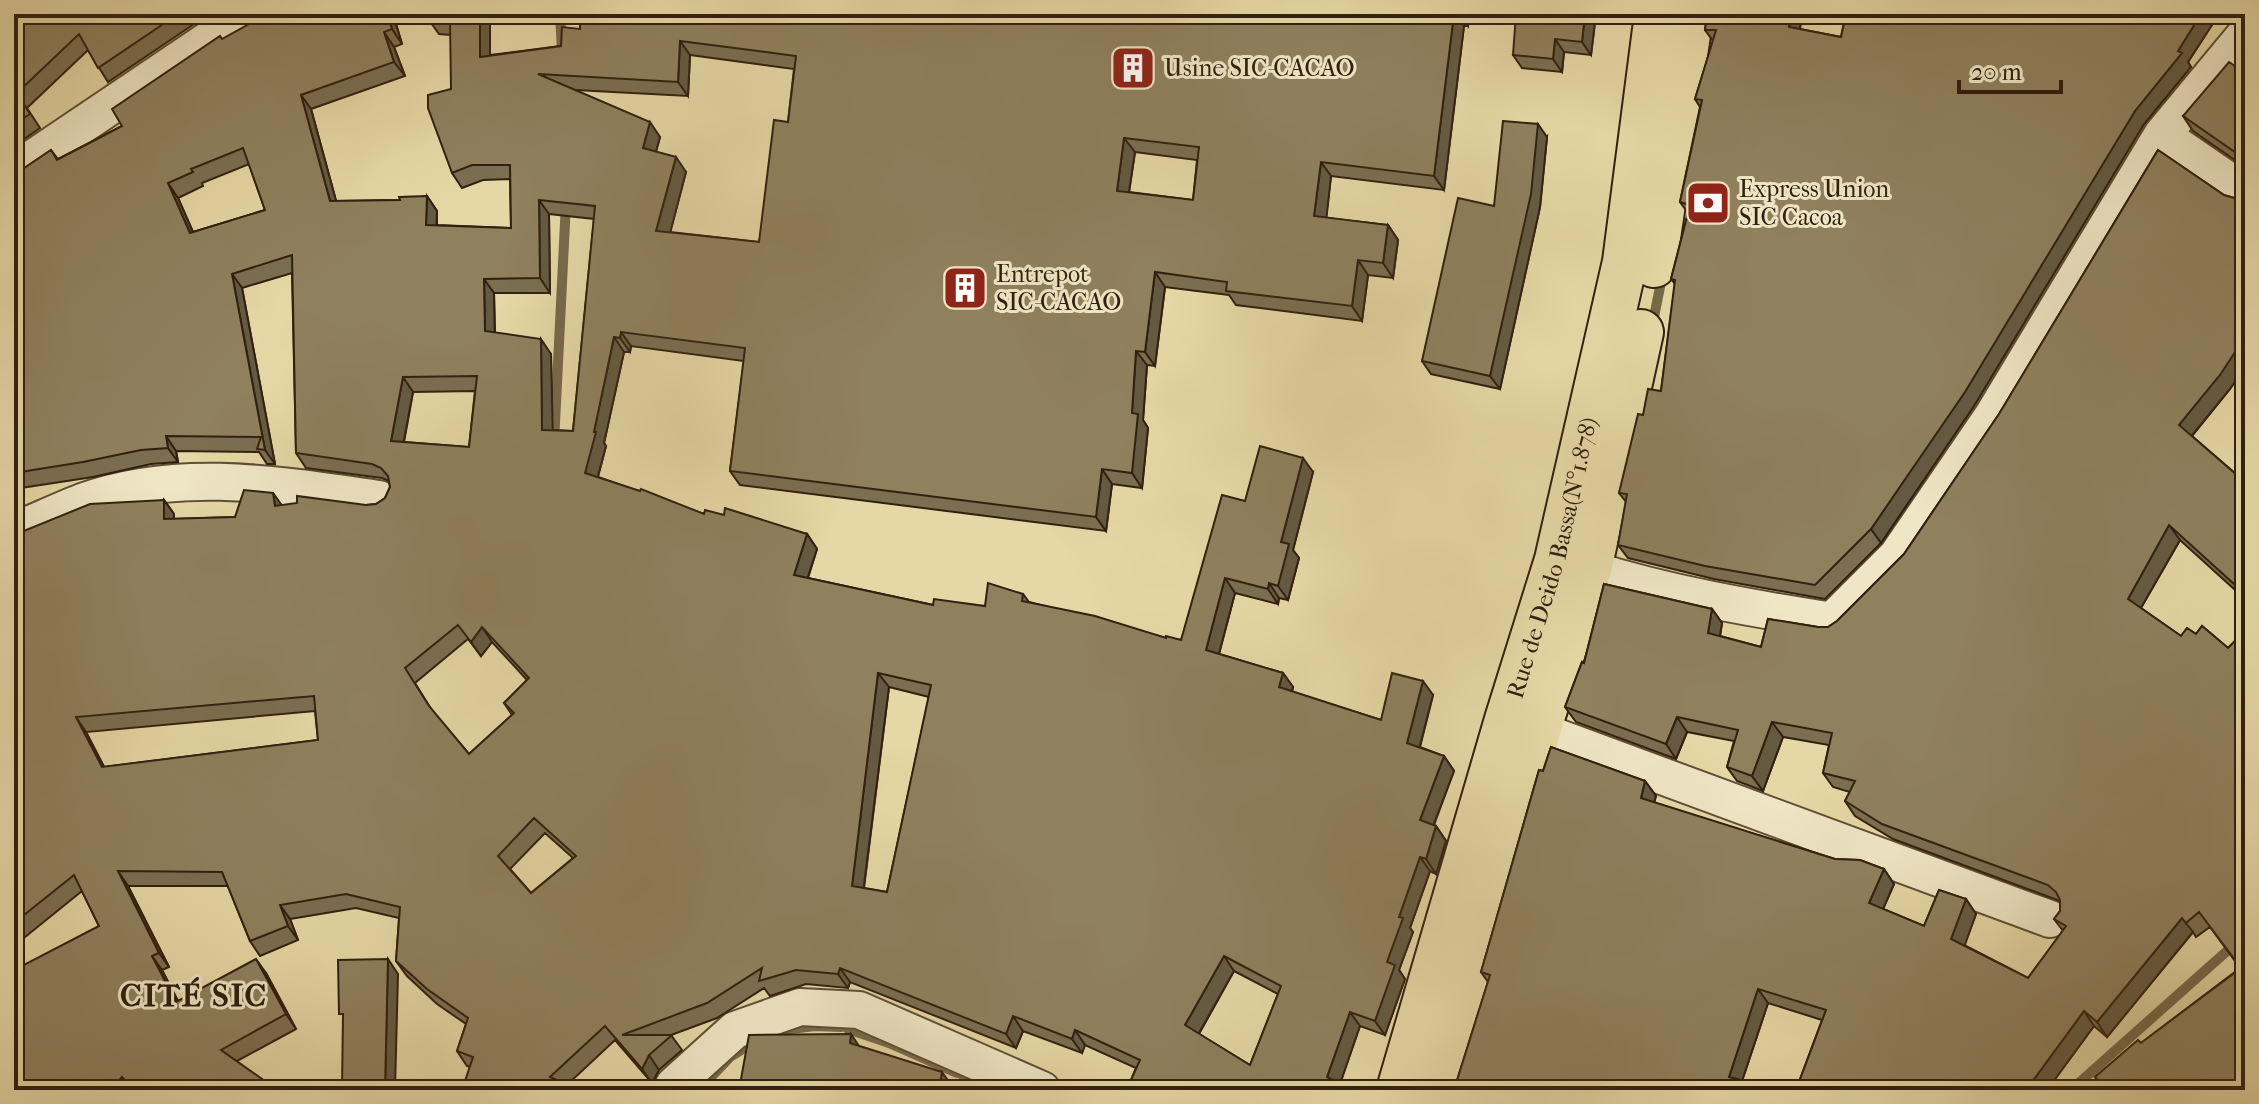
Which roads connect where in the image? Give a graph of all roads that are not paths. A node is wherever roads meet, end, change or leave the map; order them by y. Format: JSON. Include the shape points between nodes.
{"nodes":[{"id":1,"x":247,"y":14,"type":"edge"},
{"id":2,"x":1657,"y":14,"type":"edge"},
{"id":3,"x":1691,"y":14,"type":"edge"},
{"id":4,"x":2245,"y":35,"type":"edge"},
{"id":5,"x":2162,"y":135,"type":"junction"},
{"id":6,"x":14,"y":171,"type":"edge"},
{"id":7,"x":2245,"y":192,"type":"edge"},
{"id":8,"x":379,"y":499,"type":"edge"},
{"id":9,"x":14,"y":531,"type":"edge"},
{"id":10,"x":1589,"y":569,"type":"junction"},
{"id":11,"x":1523,"y":725,"type":"junction"},
{"id":12,"x":2050,"y":919,"type":"dead end"},
{"id":13,"x":672,"y":1090,"type":"edge"},
{"id":14,"x":1042,"y":1090,"type":"edge"},
{"id":15,"x":1399,"y":1090,"type":"edge"},
{"id":16,"x":1436,"y":1090,"type":"edge"}],
"edges":[{"from":1,"to":6,"type":"street"},
{"from":2,"to":11,"type":"main road","name":"Rue de Deido Bassa(N°1.878)","via":[[1625,262]]},
{"from":3,"to":10,"type":"main road","via":[[1652,279]]},
{"from":4,"to":5,"type":"street"},
{"from":5,"to":7,"type":"street"},
{"from":5,"to":10,"type":"street","via":[[1992,417],[1897,556],[1832,621],[1741,607]]},
{"from":8,"to":9,"type":"street","via":[[252,482],[192,481],[83,502]]},
{"from":10,"to":11,"type":"main road"},
{"from":11,"to":12,"type":"street"},
{"from":11,"to":15,"type":"main road","name":"Rue de Deido Bassa(N°1.878)"},
{"from":11,"to":16,"type":"main road"},
{"from":13,"to":14,"type":"street","via":[[735,1030],[800,1007],[859,1010]]}]}
